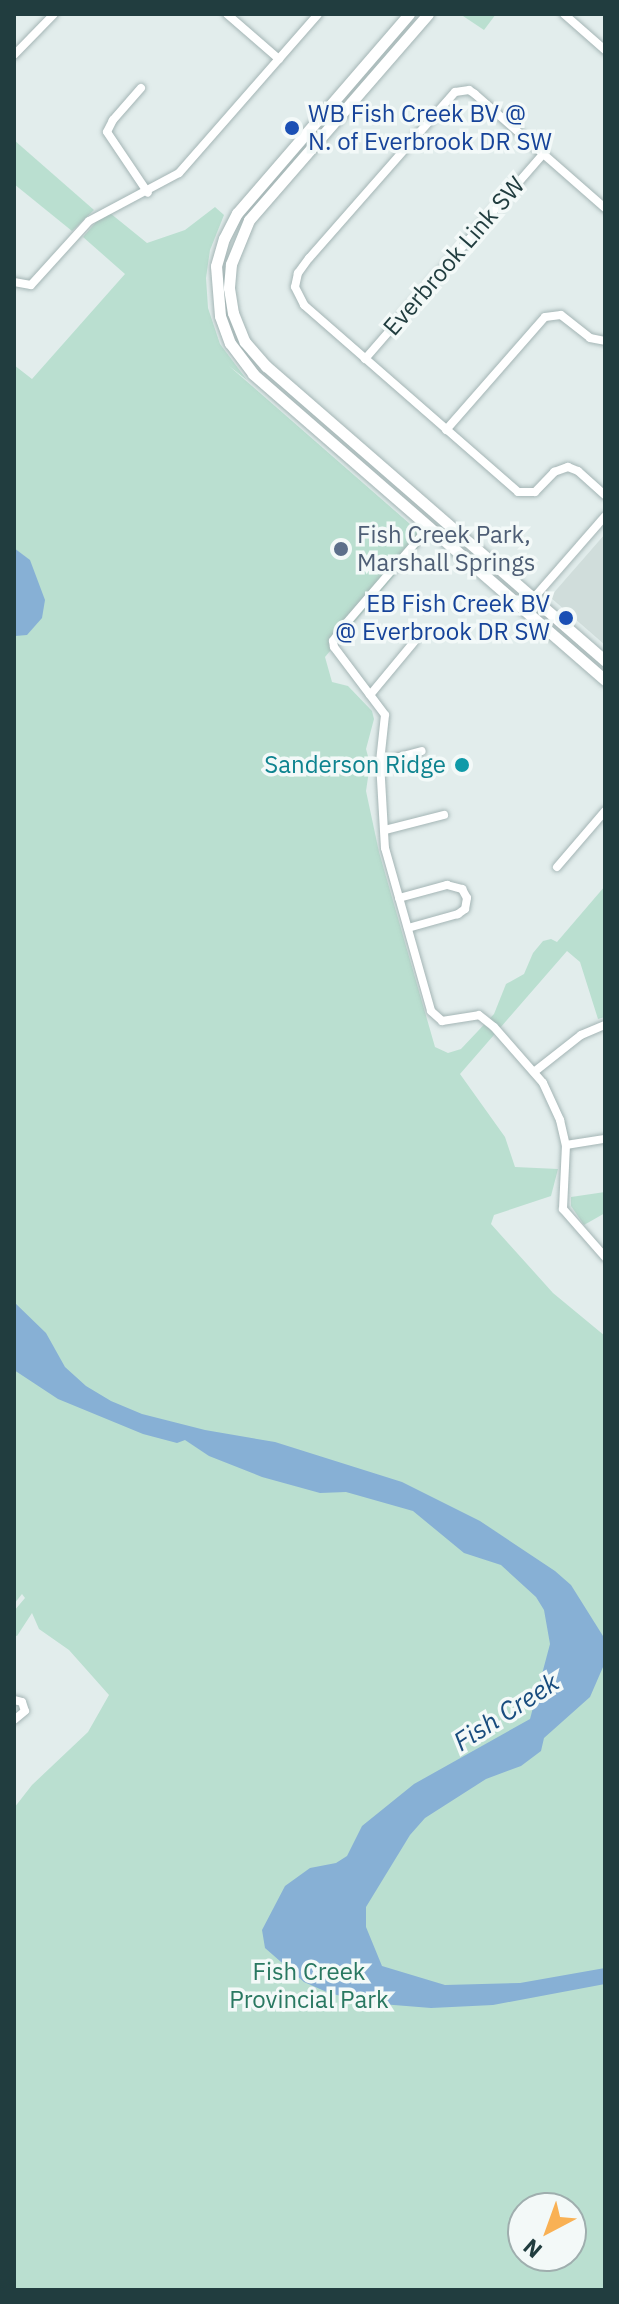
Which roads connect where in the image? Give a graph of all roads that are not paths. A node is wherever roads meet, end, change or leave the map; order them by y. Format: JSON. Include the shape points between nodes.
{"nodes":[{"id":1,"x":54,"y":14,"type":"edge"},
{"id":2,"x":227,"y":14,"type":"edge"},
{"id":3,"x":318,"y":14,"type":"edge"},
{"id":4,"x":409,"y":14,"type":"edge"},
{"id":5,"x":428,"y":14,"type":"edge"},
{"id":6,"x":564,"y":14,"type":"edge"},
{"id":7,"x":605,"y":50,"type":"edge"},
{"id":8,"x":14,"y":55,"type":"edge"},
{"id":9,"x":279,"y":59,"type":"junction"},
{"id":10,"x":141,"y":88,"type":"dead end"},
{"id":11,"x":543,"y":154,"type":"junction"},
{"id":12,"x":148,"y":193,"type":"junction"},
{"id":13,"x":605,"y":194,"type":"edge"},
{"id":14,"x":602,"y":205,"type":"edge"},
{"id":15,"x":14,"y":282,"type":"edge"},
{"id":16,"x":605,"y":341,"type":"edge"},
{"id":17,"x":365,"y":359,"type":"junction"},
{"id":18,"x":446,"y":430,"type":"junction"},
{"id":19,"x":605,"y":495,"type":"edge"},
{"id":20,"x":605,"y":516,"type":"edge"},
{"id":21,"x":429,"y":527,"type":"junction"},
{"id":22,"x":533,"y":599,"type":"junction"},
{"id":23,"x":524,"y":609,"type":"junction"},
{"id":24,"x":414,"y":642,"type":"dead end"},
{"id":25,"x":605,"y":661,"type":"edge"},
{"id":26,"x":605,"y":680,"type":"edge"},
{"id":27,"x":370,"y":695,"type":"junction"},
{"id":28,"x":422,"y":751,"type":"dead end"},
{"id":29,"x":380,"y":762,"type":"junction"},
{"id":30,"x":605,"y":811,"type":"edge"},
{"id":31,"x":444,"y":815,"type":"dead end"},
{"id":32,"x":385,"y":830,"type":"junction"},
{"id":33,"x":557,"y":867,"type":"dead end"},
{"id":34,"x":399,"y":898,"type":"junction"},
{"id":35,"x":408,"y":928,"type":"junction"},
{"id":36,"x":605,"y":1025,"type":"edge"},
{"id":37,"x":534,"y":1072,"type":"junction"},
{"id":38,"x":605,"y":1139,"type":"edge"},
{"id":39,"x":566,"y":1145,"type":"junction"},
{"id":40,"x":605,"y":1257,"type":"edge"},
{"id":41,"x":14,"y":1700,"type":"edge"},
{"id":42,"x":14,"y":1720,"type":"edge"}],
"edges":[{"from":1,"to":8,"type":"street"},
{"from":2,"to":9,"type":"street"},
{"from":3,"to":9,"type":"street"},
{"from":4,"to":21,"type":"main road","via":[[240,209],[221,244],[215,286],[224,330],[247,367]]},
{"from":5,"to":22,"type":"main road","via":[[249,220],[231,264],[231,304],[258,359]]},
{"from":6,"to":7,"type":"street"},
{"from":9,"to":12,"type":"street","via":[[188,164]]},
{"from":10,"to":12,"type":"street","via":[[107,132]]},
{"from":11,"to":14,"type":"street"},
{"from":11,"to":17,"type":"street","name":"Everbrook Link SW"},
{"from":11,"to":17,"type":"street","via":[[475,94],[455,92],[343,218],[298,273],[295,287],[304,305]]},
{"from":12,"to":15,"type":"street","via":[[89,221],[31,285]]},
{"from":13,"to":14,"type":"street"},
{"from":16,"to":18,"type":"street","via":[[590,338],[561,315],[545,317]]},
{"from":17,"to":18,"type":"street"},
{"from":18,"to":19,"type":"street","via":[[518,492],[535,492],[554,472],[568,467]]},
{"from":20,"to":22,"type":"street"},
{"from":21,"to":23,"type":"main road"},
{"from":21,"to":27,"type":"street","via":[[333,641],[335,653]]},
{"from":22,"to":23,"type":"street"},
{"from":22,"to":25,"type":"main road"},
{"from":23,"to":26,"type":"main road"},
{"from":24,"to":27,"type":"street"},
{"from":27,"to":29,"type":"street","via":[[385,715]]},
{"from":28,"to":29,"type":"street"},
{"from":29,"to":32,"type":"street"},
{"from":30,"to":33,"type":"street"},
{"from":31,"to":32,"type":"street"},
{"from":32,"to":34,"type":"street"},
{"from":34,"to":35,"type":"street"},
{"from":34,"to":35,"type":"street","via":[[447,885],[462,889],[467,898],[458,914]]},
{"from":35,"to":37,"type":"street","via":[[433,1014],[447,1021],[479,1015]]},
{"from":36,"to":37,"type":"street","via":[[581,1035]]},
{"from":37,"to":39,"type":"street","via":[[553,1101]]},
{"from":38,"to":39,"type":"street"},
{"from":39,"to":40,"type":"street","via":[[563,1209]]},
{"from":41,"to":42,"type":"street","via":[[22,1702],[25,1711]]}]}
